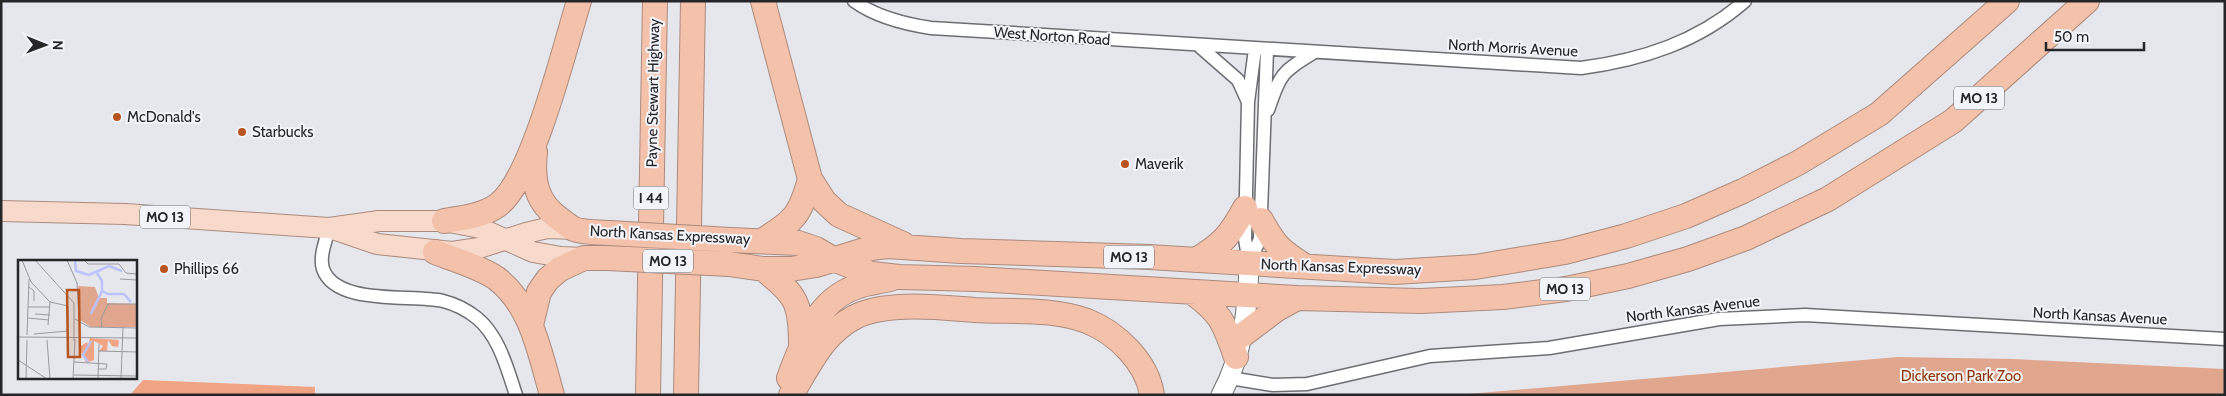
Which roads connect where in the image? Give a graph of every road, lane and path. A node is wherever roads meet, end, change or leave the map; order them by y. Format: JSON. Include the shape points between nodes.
{"nodes":[{"id":1,"x":579,"y":1,"type":"edge"},
{"id":2,"x":655,"y":1,"type":"edge"},
{"id":3,"x":693,"y":1,"type":"edge"},
{"id":4,"x":763,"y":1,"type":"edge"},
{"id":5,"x":854,"y":1,"type":"edge"},
{"id":6,"x":1745,"y":1,"type":"edge"},
{"id":7,"x":2007,"y":1,"type":"edge"},
{"id":8,"x":2087,"y":1,"type":"edge"},
{"id":9,"x":1198,"y":45,"type":"junction"},
{"id":10,"x":1262,"y":49,"type":"junction"},
{"id":11,"x":1314,"y":53,"type":"junction"},
{"id":12,"x":1248,"y":102,"type":"junction"},
{"id":13,"x":1264,"y":122,"type":"junction"},
{"id":14,"x":538,"y":135,"type":"junction"},
{"id":15,"x":810,"y":179,"type":"junction"},
{"id":16,"x":1,"y":211,"type":"edge"},
{"id":17,"x":1253,"y":214,"type":"junction"},
{"id":18,"x":444,"y":221,"type":"junction"},
{"id":19,"x":328,"y":228,"type":"junction"},
{"id":20,"x":575,"y":229,"type":"junction"},
{"id":21,"x":505,"y":240,"type":"junction"},
{"id":22,"x":762,"y":241,"type":"junction"},
{"id":23,"x":915,"y":249,"type":"junction"},
{"id":24,"x":436,"y":252,"type":"junction"},
{"id":25,"x":584,"y":258,"type":"junction"},
{"id":26,"x":833,"y":259,"type":"junction"},
{"id":27,"x":1196,"y":260,"type":"junction"},
{"id":28,"x":1249,"y":264,"type":"junction"},
{"id":29,"x":1307,"y":267,"type":"junction"},
{"id":30,"x":763,"y":269,"type":"junction"},
{"id":31,"x":899,"y":277,"type":"junction"},
{"id":32,"x":1192,"y":292,"type":"junction"},
{"id":33,"x":1248,"y":296,"type":"junction"},
{"id":34,"x":1297,"y":298,"type":"junction"},
{"id":35,"x":531,"y":325,"type":"junction"},
{"id":36,"x":2225,"y":339,"type":"edge"},
{"id":37,"x":801,"y":344,"type":"junction"},
{"id":38,"x":1236,"y":357,"type":"junction"},
{"id":39,"x":516,"y":395,"type":"edge"},
{"id":40,"x":552,"y":395,"type":"edge"},
{"id":41,"x":648,"y":395,"type":"edge"},
{"id":42,"x":686,"y":395,"type":"edge"},
{"id":43,"x":783,"y":395,"type":"edge"},
{"id":44,"x":791,"y":395,"type":"edge"},
{"id":45,"x":1152,"y":395,"type":"edge"},
{"id":46,"x":1221,"y":395,"type":"edge"}],
"edges":[{"from":1,"to":14,"type":"highway"},
{"from":2,"to":41,"type":"highway","name":"Payne Stewart Highway","number":"I 44"},
{"from":3,"to":42,"type":"highway","number":"I 44"},
{"from":4,"to":15,"type":"highway"},
{"from":5,"to":9,"type":"street","name":"West Norton Road","via":[[892,20],[924,27]]},
{"from":6,"to":11,"type":"street","name":"North Morris Avenue","via":[[1712,26],[1670,47],[1633,59],[1581,68]]},
{"from":7,"to":29,"type":"highway","name":"North Kansas Expressway","number":"MO 13","via":[[1879,114],[1798,163],[1743,191],[1678,218],[1596,244],[1525,260],[1448,270],[1395,272]]},
{"from":8,"to":34,"type":"highway","name":"North Kansas Expressway","number":"MO 13","via":[[1953,121],[1801,213],[1746,238],[1665,266],[1534,294],[1421,301]]},
{"from":9,"to":10,"type":"street","name":"West Norton Road"},
{"from":9,"to":12,"type":"street","via":[[1238,80]]},
{"from":10,"to":11,"type":"street","name":"North Morris Avenue"},
{"from":10,"to":12,"type":"street"},
{"from":10,"to":13,"type":"street"},
{"from":11,"to":13,"type":"street","via":[[1279,79]]},
{"from":12,"to":17,"type":"street"},
{"from":13,"to":17,"type":"street"},
{"from":14,"to":18,"type":"highway","via":[[518,180],[503,200],[482,213]]},
{"from":14,"to":20,"type":"highway","via":[[533,167],[535,187],[551,213]]},
{"from":15,"to":22,"type":"highway","via":[[803,204],[794,218]]},
{"from":15,"to":23,"type":"highway","via":[[824,201],[839,215]]},
{"from":16,"to":19,"type":"main road","name":"North Kansas Expressway","number":"MO 13","via":[[125,214]]},
{"from":17,"to":27,"type":"highway","via":[[1219,246]]},
{"from":17,"to":28,"type":"street","via":[[1245,239]]},
{"from":17,"to":28,"type":"street","via":[[1260,239]]},
{"from":17,"to":29,"type":"highway","via":[[1285,254]]},
{"from":18,"to":19,"type":"main road","name":"North Kansas Expressway","number":"MO 13","via":[[379,221]]},
{"from":18,"to":21,"type":"main road","name":"North Kansas Expressway","number":"MO 13","via":[[480,228]]},
{"from":19,"to":24,"type":"main road","name":"North Kansas Expressway","number":"MO 13","via":[[377,244]]},
{"from":19,"to":39,"type":"street","via":[[322,264],[334,284],[360,294],[442,301],[469,313],[494,339]]},
{"from":20,"to":21,"type":"main road","name":"North Kansas Expressway","number":"MO 13","via":[[547,228]]},
{"from":20,"to":22,"type":"highway","name":"North Kansas Expressway","number":"MO 13","bridge":true},
{"from":21,"to":24,"type":"main road","name":"North Kansas Expressway","number":"MO 13","via":[[468,251]]},
{"from":21,"to":25,"type":"main road","name":"North Kansas Expressway","number":"MO 13","via":[[548,256]]},
{"from":22,"to":26,"type":"highway","name":"North Kansas Expressway","number":"MO 13","via":[[807,245]]},
{"from":23,"to":26,"type":"highway","name":"North Kansas Expressway","number":"MO 13","via":[[887,246]]},
{"from":23,"to":27,"type":"highway","name":"North Kansas Expressway","number":"MO 13"},
{"from":24,"to":35,"type":"highway","via":[[495,278],[521,305]]},
{"from":25,"to":30,"type":"highway","name":"North Kansas Expressway","number":"MO 13","bridge":true,"via":[[730,264]]},
{"from":25,"to":35,"type":"highway","via":[[560,269],[548,279],[539,292]]},
{"from":26,"to":30,"type":"highway","name":"North Kansas Expressway","number":"MO 13","via":[[801,268]]},
{"from":26,"to":31,"type":"highway","name":"North Kansas Expressway","number":"MO 13","via":[[872,274]]},
{"from":27,"to":28,"type":"highway","name":"North Kansas Expressway","number":"MO 13"},
{"from":28,"to":29,"type":"highway","name":"North Kansas Expressway","number":"MO 13"},
{"from":28,"to":33,"type":"main road"},
{"from":30,"to":37,"type":"highway","via":[[783,284],[797,303],[801,317]]},
{"from":31,"to":32,"type":"highway","name":"North Kansas Expressway","number":"MO 13","via":[[976,278]]},
{"from":31,"to":37,"type":"highway","via":[[856,287],[835,298],[819,313]]},
{"from":32,"to":33,"type":"highway","name":"North Kansas Expressway","number":"MO 13"},
{"from":32,"to":38,"type":"highway","via":[[1220,316]]},
{"from":33,"to":34,"type":"highway","name":"North Kansas Expressway","number":"MO 13"},
{"from":33,"to":38,"type":"main road"},
{"from":34,"to":38,"type":"highway","via":[[1277,309]]},
{"from":35,"to":40,"type":"highway"},
{"from":36,"to":38,"type":"street","name":"North Kansas Avenue","via":[[1804,316],[1710,320],[1549,348],[1430,356],[1296,385],[1273,385]]},
{"from":37,"to":43,"type":"highway"},
{"from":38,"to":46,"type":"main road"},
{"from":44,"to":45,"type":"highway","via":[[835,329],[866,312],[900,307],[1049,313],[1089,322],[1130,351],[1143,370]]}]}
